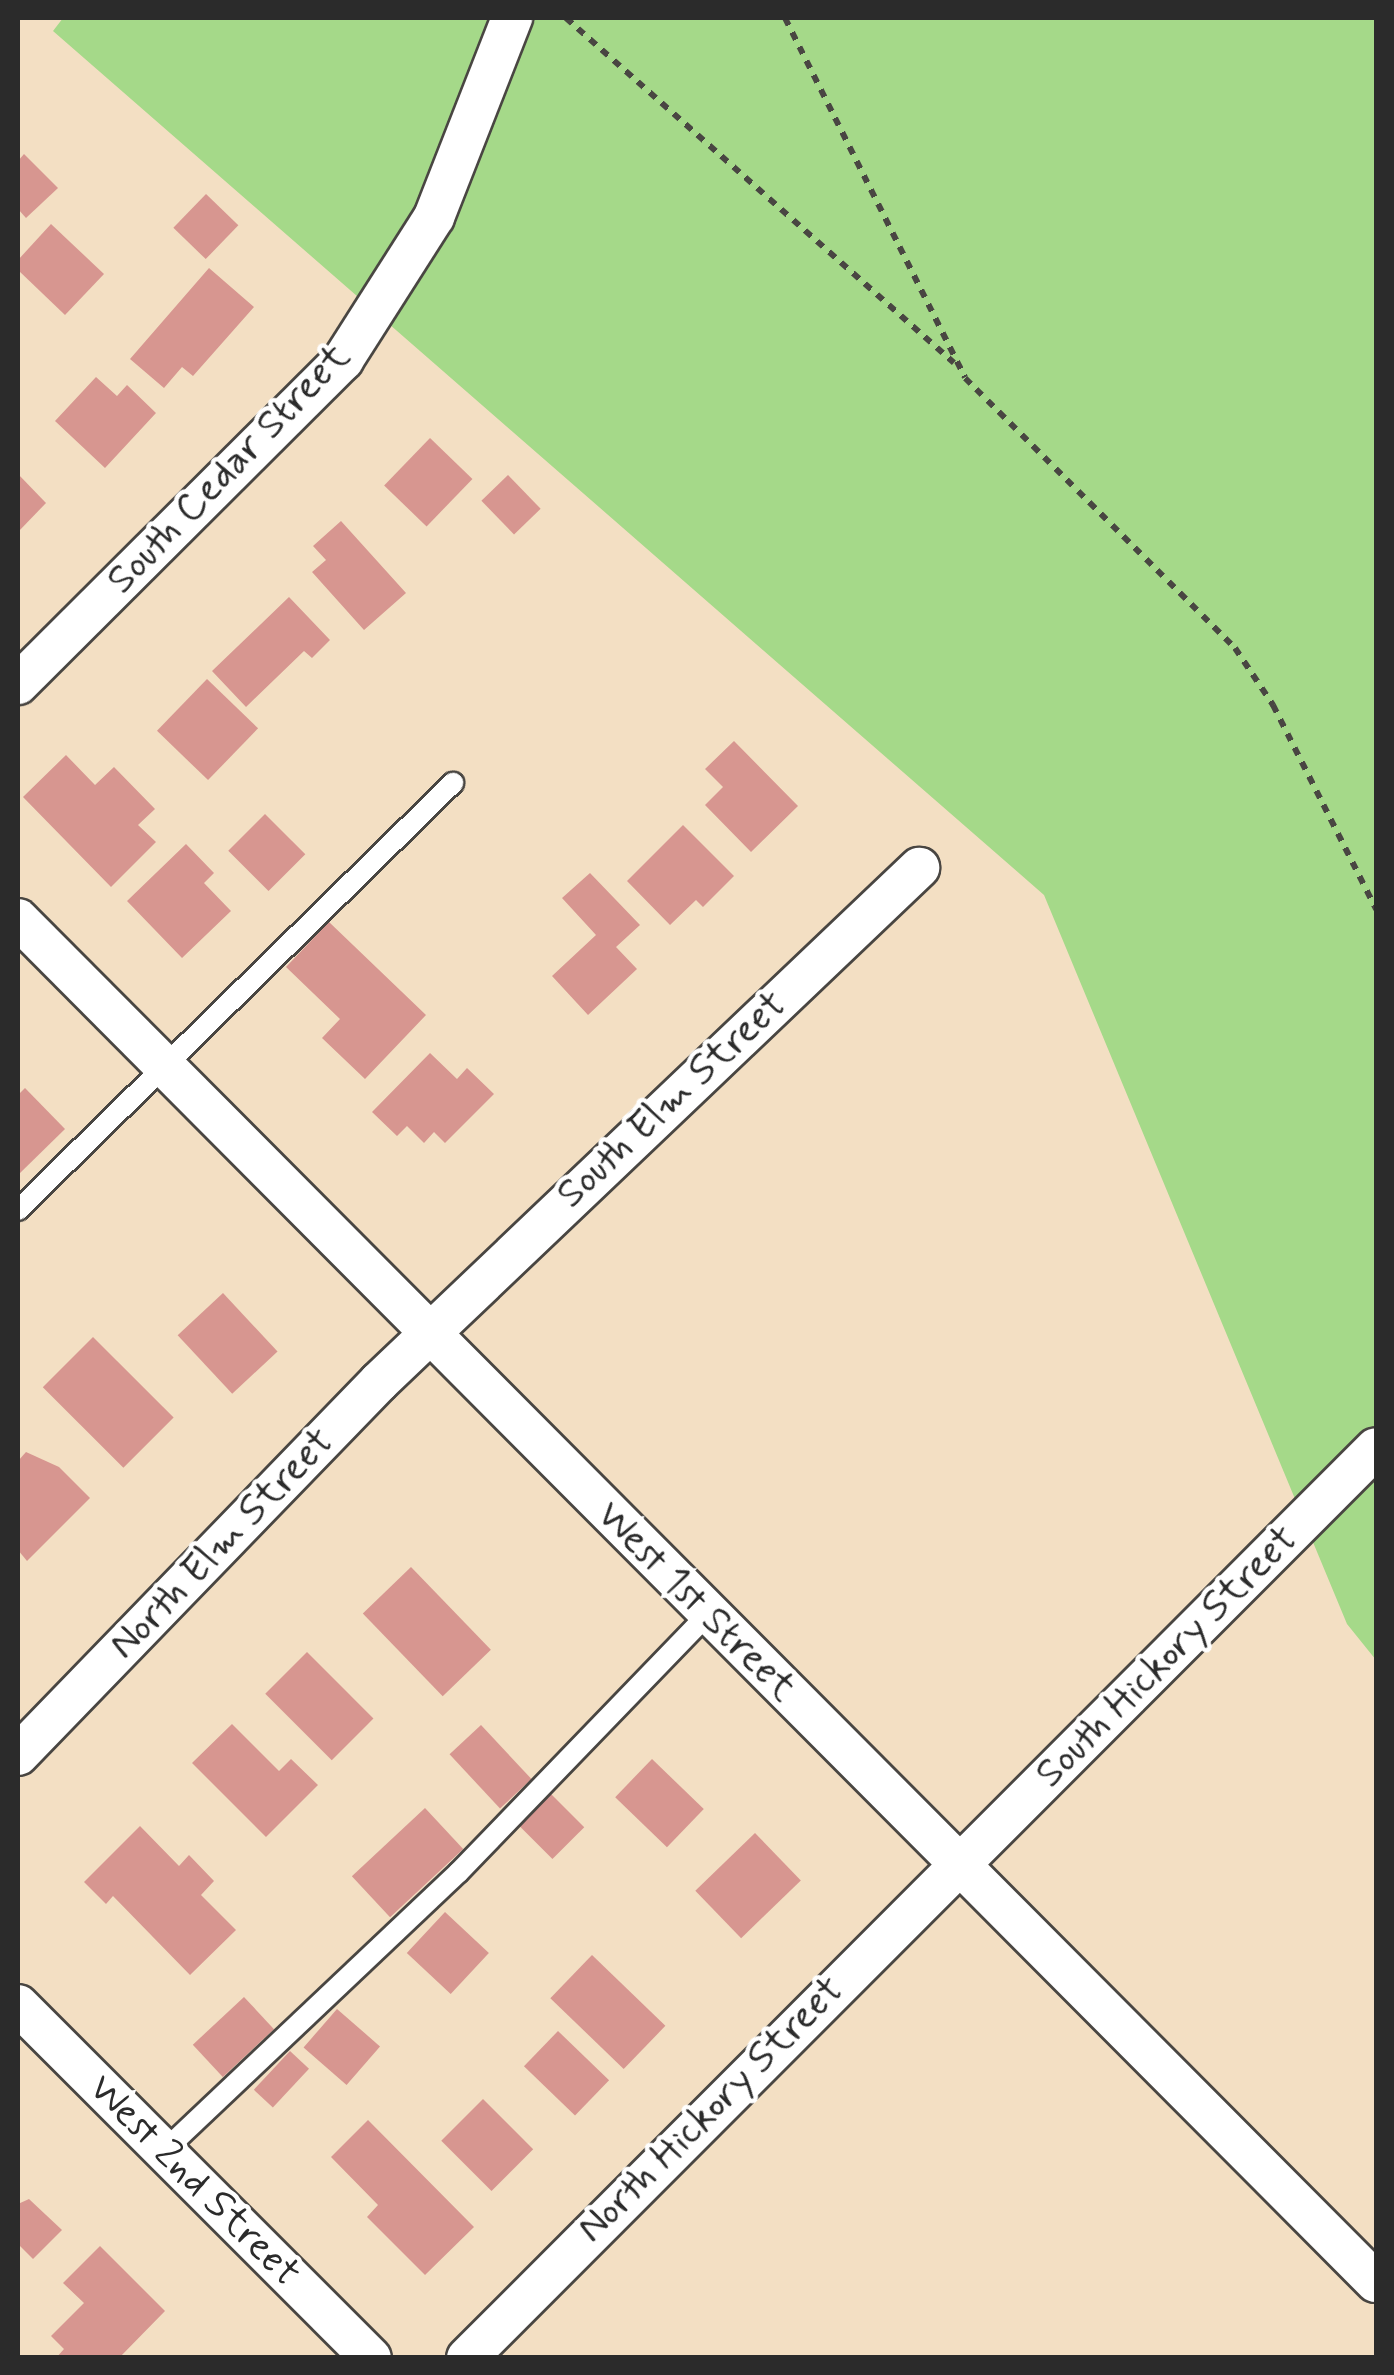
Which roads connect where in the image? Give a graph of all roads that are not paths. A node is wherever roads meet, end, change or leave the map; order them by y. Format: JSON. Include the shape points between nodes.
{"nodes":[{"id":1,"x":512,"y":18,"type":"edge"},
{"id":2,"x":18,"y":684,"type":"edge"},
{"id":3,"x":452,"y":783,"type":"dead end"},
{"id":4,"x":919,"y":868,"type":"dead end"},
{"id":5,"x":18,"y":919,"type":"edge"},
{"id":6,"x":161,"y":1066,"type":"junction"},
{"id":7,"x":18,"y":1210,"type":"edge"},
{"id":8,"x":428,"y":1334,"type":"junction"},
{"id":9,"x":1376,"y":1448,"type":"edge"},
{"id":10,"x":708,"y":1614,"type":"junction"},
{"id":11,"x":18,"y":1755,"type":"edge"},
{"id":12,"x":955,"y":1863,"type":"junction"},
{"id":13,"x":18,"y":2005,"type":"edge"},
{"id":14,"x":164,"y":2151,"type":"junction"},
{"id":15,"x":1376,"y":2282,"type":"edge"},
{"id":16,"x":371,"y":2358,"type":"edge"},
{"id":17,"x":467,"y":2358,"type":"edge"}],
"edges":[{"from":1,"to":2,"type":"street","name":"South Cedar Street","via":[[434,217],[343,360]]},
{"from":3,"to":6,"type":"lane"},
{"from":4,"to":8,"type":"street","name":"South Elm Street"},
{"from":5,"to":6,"type":"street","name":"West 1st Street"},
{"from":6,"to":7,"type":"lane"},
{"from":6,"to":8,"type":"street","name":"West 1st Street"},
{"from":8,"to":10,"type":"street","name":"West 1st Street"},
{"from":8,"to":11,"type":"street","name":"North Elm Street"},
{"from":9,"to":12,"type":"street","name":"South Hickory Street"},
{"from":10,"to":12,"type":"street","name":"West 1st Street"},
{"from":10,"to":14,"type":"lane","via":[[458,1872]]},
{"from":12,"to":15,"type":"street","name":"West 1st Street"},
{"from":12,"to":17,"type":"street","name":"North Hickory Street"},
{"from":13,"to":14,"type":"street","name":"West 2nd Street"},
{"from":14,"to":16,"type":"street","name":"West 2nd Street"}]}
